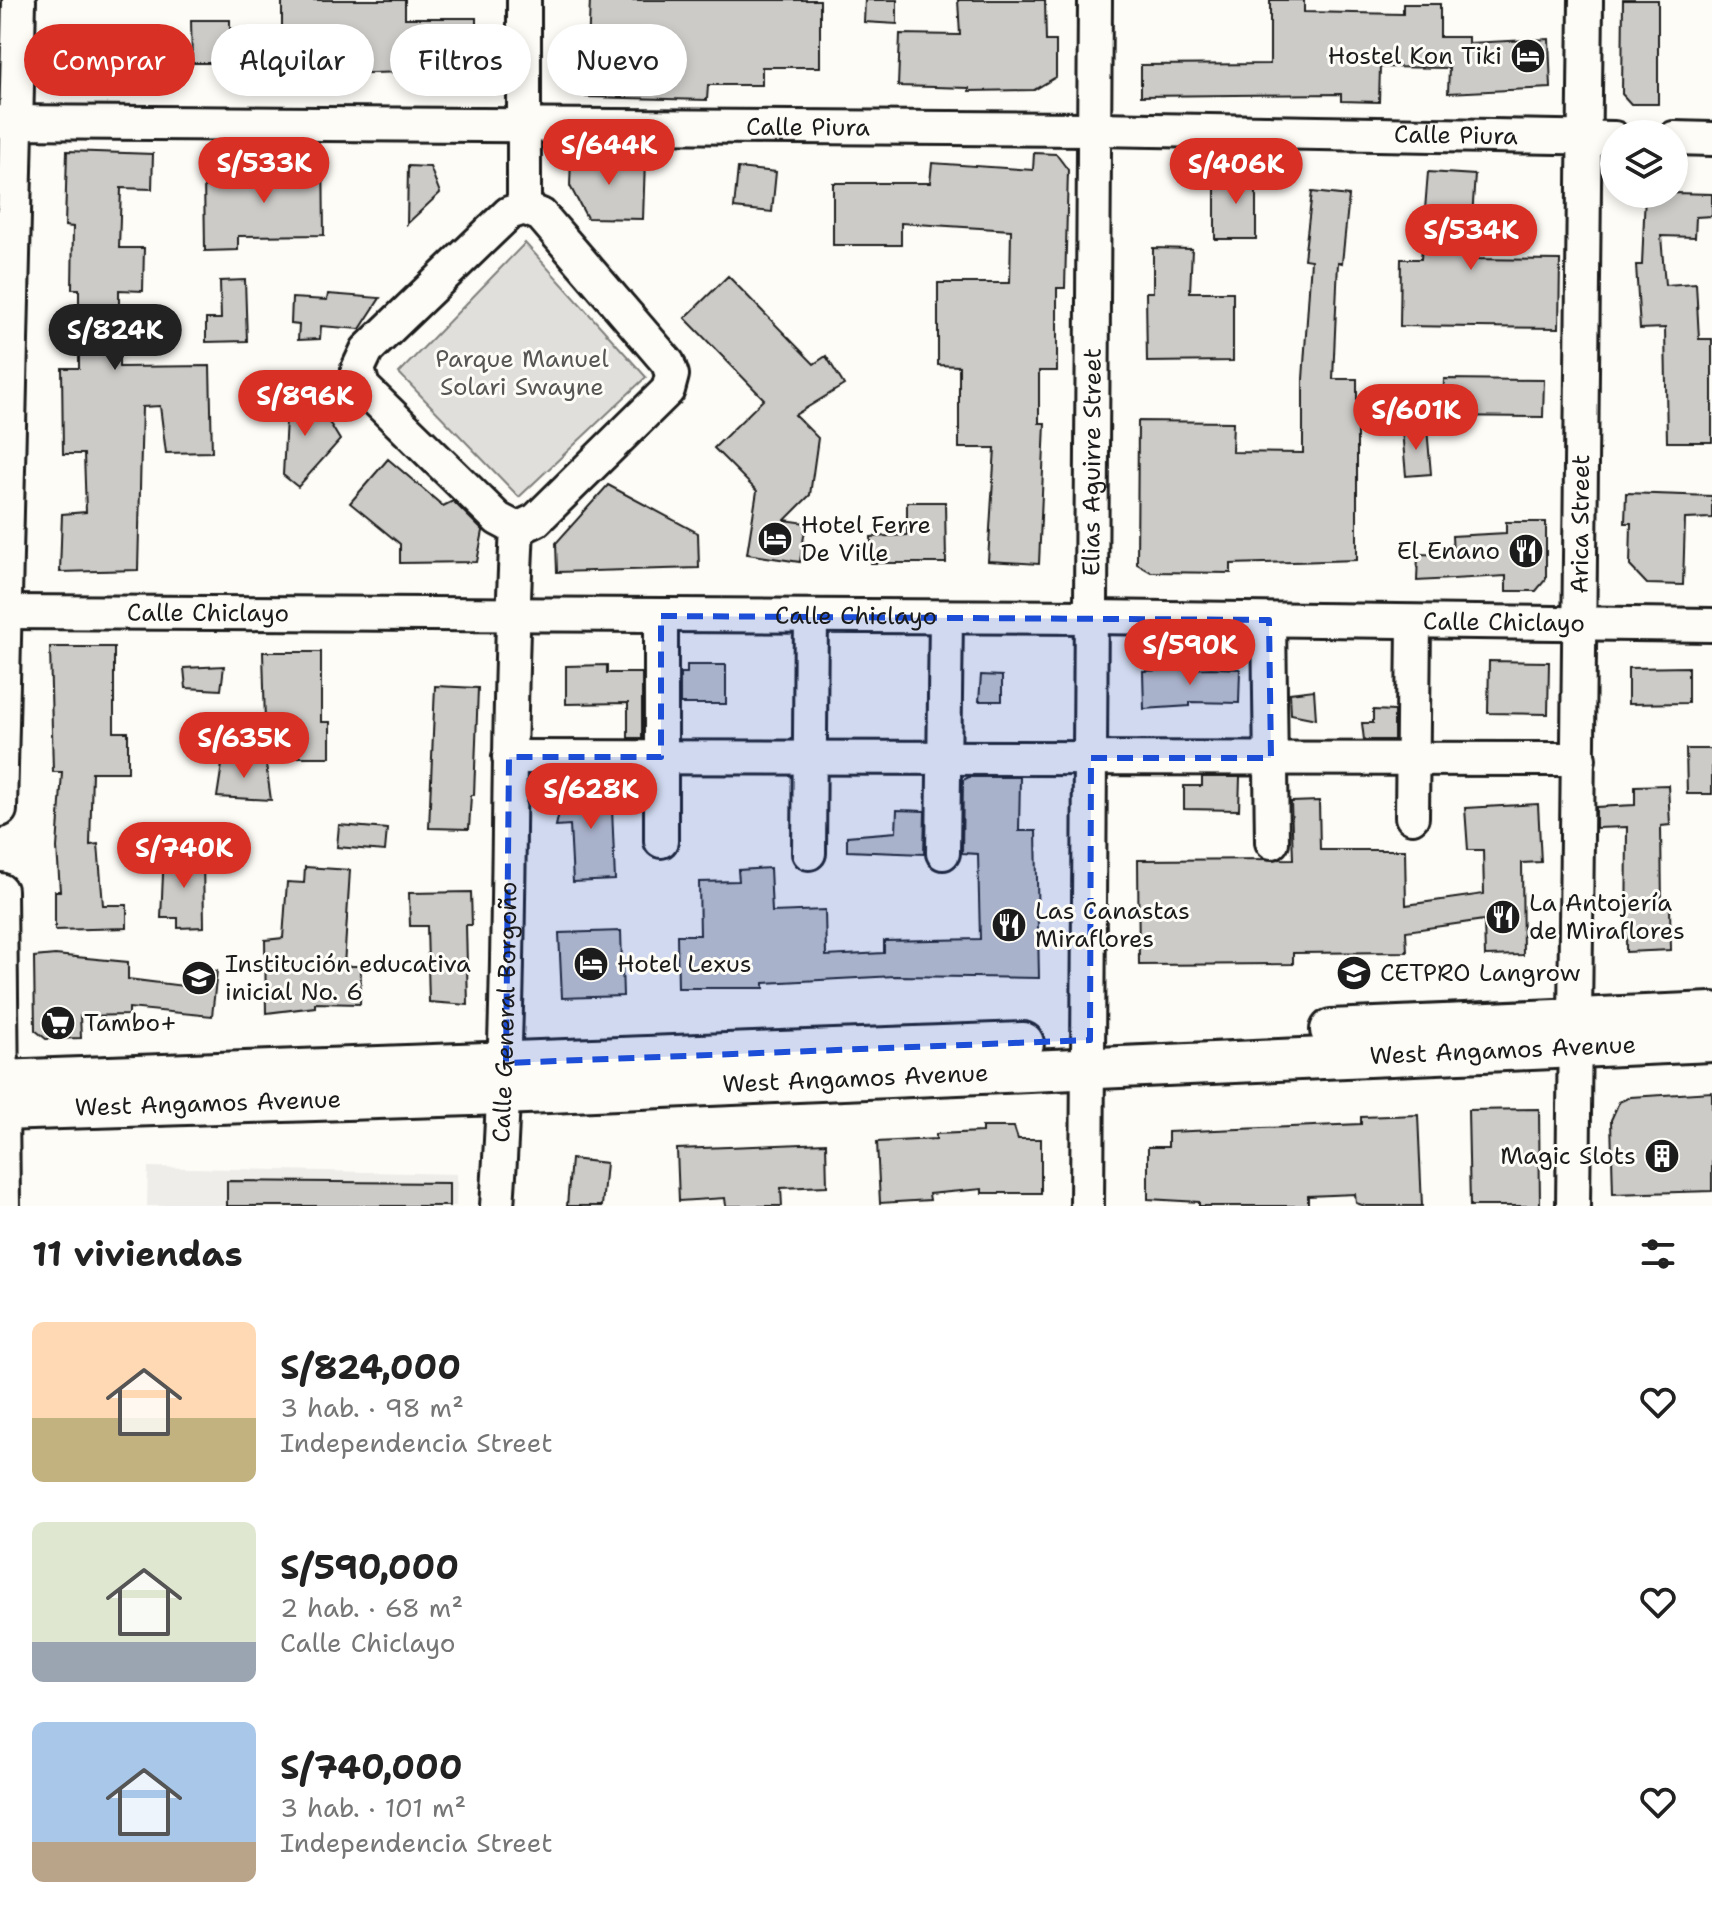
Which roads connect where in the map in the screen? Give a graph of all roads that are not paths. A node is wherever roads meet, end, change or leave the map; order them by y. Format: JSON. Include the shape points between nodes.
{"nodes":[{"id":1,"x":19,"y":0,"type":"edge"},
{"id":2,"x":524,"y":0,"type":"edge"},
{"id":3,"x":1095,"y":0,"type":"edge"},
{"id":4,"x":1586,"y":0,"type":"edge"},
{"id":5,"x":9,"y":122,"type":"edge"},
{"id":6,"x":524,"y":124,"type":"junction"},
{"id":7,"x":1095,"y":129,"type":"junction"},
{"id":8,"x":1600,"y":137,"type":"edge"},
{"id":9,"x":1688,"y":138,"type":"edge"},
{"id":10,"x":1712,"y":139,"type":"edge"},
{"id":11,"x":524,"y":208,"type":"junction"},
{"id":12,"x":517,"y":529,"type":"junction"},
{"id":13,"x":2,"y":612,"type":"edge"},
{"id":14,"x":512,"y":615,"type":"junction"},
{"id":15,"x":661,"y":616,"type":"junction"},
{"id":16,"x":811,"y":616,"type":"junction"},
{"id":17,"x":946,"y":617,"type":"junction"},
{"id":18,"x":1091,"y":617,"type":"junction"},
{"id":19,"x":1269,"y":620,"type":"junction"},
{"id":20,"x":1414,"y":623,"type":"junction"},
{"id":21,"x":1581,"y":625,"type":"junction"},
{"id":22,"x":1712,"y":625,"type":"edge"},
{"id":23,"x":509,"y":757,"type":"junction"},
{"id":24,"x":661,"y":757,"type":"junction"},
{"id":25,"x":811,"y":757,"type":"junction"},
{"id":26,"x":944,"y":758,"type":"junction"},
{"id":27,"x":1091,"y":758,"type":"junction"},
{"id":28,"x":1271,"y":758,"type":"junction"},
{"id":29,"x":1413,"y":759,"type":"junction"},
{"id":30,"x":1579,"y":759,"type":"junction"},
{"id":31,"x":0,"y":810,"type":"edge"},
{"id":32,"x":1412,"y":817,"type":"dead end"},
{"id":33,"x":661,"y":841,"type":"dead end"},
{"id":34,"x":1272,"y":842,"type":"dead end"},
{"id":35,"x":809,"y":853,"type":"dead end"},
{"id":36,"x":943,"y":853,"type":"dead end"},
{"id":37,"x":0,"y":890,"type":"edge"},
{"id":38,"x":1712,"y":1013,"type":"edge"},
{"id":39,"x":1577,"y":1033,"type":"junction"},
{"id":40,"x":1712,"y":1041,"type":"edge"},
{"id":41,"x":1090,"y":1054,"type":"junction"},
{"id":42,"x":505,"y":1078,"type":"junction"},
{"id":43,"x":1,"y":1096,"type":"edge"},
{"id":44,"x":3,"y":1206,"type":"edge"},
{"id":45,"x":497,"y":1206,"type":"edge"},
{"id":46,"x":1087,"y":1206,"type":"edge"},
{"id":47,"x":1573,"y":1206,"type":"edge"}],
"edges":[{"from":1,"to":5,"type":"street"},
{"from":2,"to":6,"type":"street"},
{"from":3,"to":7,"type":"street","name":"Elias Aguirre Street"},
{"from":4,"to":8,"type":"street","name":"Arica Street"},
{"from":5,"to":6,"type":"street","name":"Calle Piura"},
{"from":5,"to":13,"type":"street"},
{"from":6,"to":7,"type":"street","name":"Calle Piura"},
{"from":6,"to":11,"type":"street"},
{"from":7,"to":8,"type":"street","name":"Calle Piura"},
{"from":7,"to":18,"type":"street","name":"Elias Aguirre Street"},
{"from":8,"to":21,"type":"street","name":"Arica Street"},
{"from":9,"to":10,"type":"street"},
{"from":11,"to":12,"type":"street","via":[[541,215],[668,363],[672,375],[668,390],[536,520]]},
{"from":11,"to":12,"type":"street","via":[[509,213],[367,350],[358,369],[363,387],[498,519]]},
{"from":12,"to":14,"type":"street","name":"Calle General Borgoño"},
{"from":13,"to":14,"type":"street","name":"Calle Chiclayo"},
{"from":13,"to":31,"type":"street"},
{"from":14,"to":15,"type":"street","name":"Calle Chiclayo"},
{"from":14,"to":23,"type":"street","name":"Calle General Borgoño"},
{"from":15,"to":16,"type":"street","name":"Calle Chiclayo"},
{"from":15,"to":24,"type":"street"},
{"from":16,"to":17,"type":"street","name":"Calle Chiclayo"},
{"from":16,"to":25,"type":"street"},
{"from":17,"to":18,"type":"street","name":"Calle Chiclayo"},
{"from":17,"to":26,"type":"street"},
{"from":18,"to":19,"type":"street","name":"Calle Chiclayo"},
{"from":18,"to":27,"type":"street","name":"Elias Aguirre Street"},
{"from":19,"to":20,"type":"street","name":"Calle Chiclayo"},
{"from":19,"to":28,"type":"street"},
{"from":20,"to":21,"type":"street","name":"Calle Chiclayo"},
{"from":20,"to":29,"type":"street"},
{"from":21,"to":22,"type":"street","name":"Calle Chiclayo"},
{"from":21,"to":30,"type":"street","name":"Arica Street"},
{"from":23,"to":24,"type":"street"},
{"from":23,"to":42,"type":"street","name":"Calle General Borgoño"},
{"from":24,"to":25,"type":"street"},
{"from":24,"to":33,"type":"street"},
{"from":25,"to":26,"type":"street"},
{"from":25,"to":35,"type":"street"},
{"from":26,"to":27,"type":"street"},
{"from":26,"to":36,"type":"street"},
{"from":27,"to":28,"type":"street"},
{"from":27,"to":41,"type":"street","name":"Elias Aguirre Street"},
{"from":28,"to":29,"type":"street"},
{"from":28,"to":34,"type":"street"},
{"from":29,"to":30,"type":"street"},
{"from":29,"to":32,"type":"street"},
{"from":30,"to":39,"type":"street","name":"Arica Street"},
{"from":37,"to":43,"type":"street"},
{"from":38,"to":39,"type":"main road","name":"West Angamos Avenue"},
{"from":39,"to":40,"type":"main road","name":"West Angamos Avenue"},
{"from":39,"to":41,"type":"main road","name":"West Angamos Avenue"},
{"from":39,"to":47,"type":"street","name":"Arica Street"},
{"from":41,"to":42,"type":"main road","name":"West Angamos Avenue"},
{"from":41,"to":46,"type":"street","name":"Elias Aguirre Street"},
{"from":42,"to":43,"type":"main road","name":"West Angamos Avenue"},
{"from":42,"to":45,"type":"street","name":"Calle General Borgoño"},
{"from":43,"to":44,"type":"street"}]}
